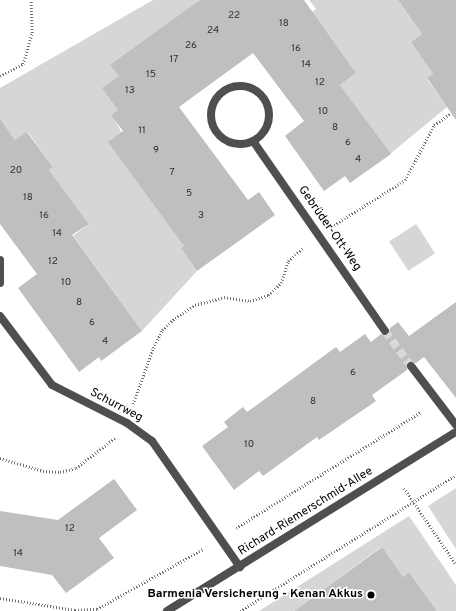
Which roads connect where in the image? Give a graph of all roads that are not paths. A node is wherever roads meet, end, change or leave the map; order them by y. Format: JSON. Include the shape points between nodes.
{"nodes":[{"id":1,"x":253,"y":141,"type":"junction"},
{"id":2,"x":0,"y":260,"type":"edge"},
{"id":3,"x":0,"y":283,"type":"edge"},
{"id":4,"x":0,"y":316,"type":"edge"},
{"id":5,"x":385,"y":332,"type":"tunnel mouth"},
{"id":6,"x":412,"y":366,"type":"tunnel mouth"},
{"id":7,"x":456,"y":425,"type":"edge"},
{"id":8,"x":456,"y":432,"type":"edge"},
{"id":9,"x":240,"y":567,"type":"junction"},
{"id":10,"x":167,"y":611,"type":"edge"}],
"edges":[{"from":1,"to":1,"type":"street","via":[[263,133],[268,108],[253,89],[230,87],[213,102],[211,122],[224,140],[234,144]]},
{"from":1,"to":5,"type":"street","name":"Gebrüder-Ott-Weg"},
{"from":2,"to":3,"type":"street"},
{"from":4,"to":9,"type":"street","name":"Schurrweg","via":[[52,385],[127,423],[152,441]]},
{"from":6,"to":7,"type":"street"},
{"from":8,"to":9,"type":"street","name":"Richard-Riemerschmid-Allee"},
{"from":9,"to":10,"type":"street","name":"Richard-Riemerschmid-Allee"}]}
